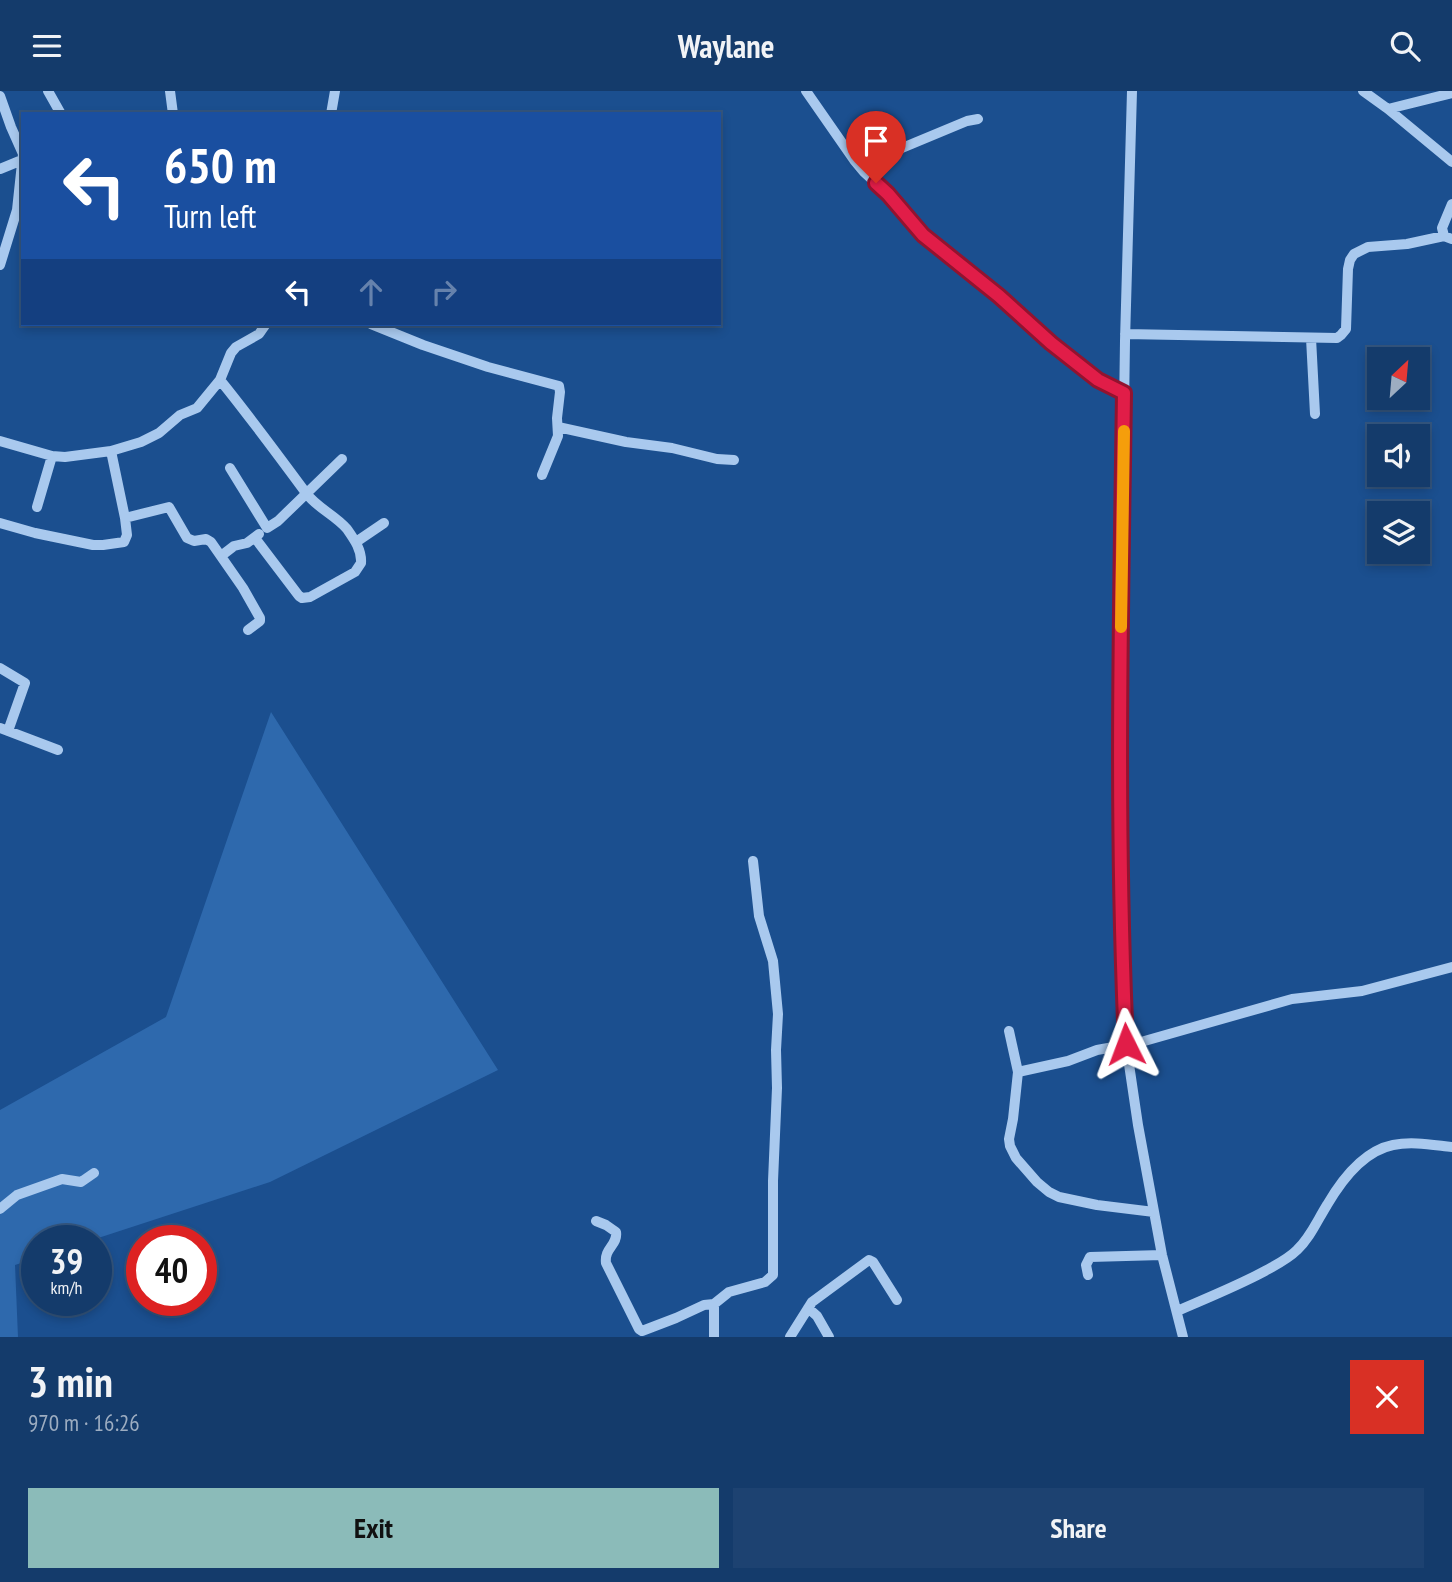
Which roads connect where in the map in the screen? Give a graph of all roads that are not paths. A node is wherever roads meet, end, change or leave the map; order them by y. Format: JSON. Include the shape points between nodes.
{"nodes":[{"id":1,"x":48,"y":91,"type":"edge"},
{"id":2,"x":170,"y":91,"type":"edge"},
{"id":3,"x":335,"y":91,"type":"edge"},
{"id":4,"x":806,"y":91,"type":"edge"},
{"id":5,"x":1132,"y":91,"type":"edge"},
{"id":6,"x":1363,"y":91,"type":"edge"},
{"id":7,"x":1452,"y":93,"type":"edge"},
{"id":8,"x":0,"y":96,"type":"edge"},
{"id":9,"x":1388,"y":109,"type":"junction"},
{"id":10,"x":60,"y":112,"type":"edge"},
{"id":11,"x":173,"y":112,"type":"edge"},
{"id":12,"x":331,"y":112,"type":"edge"},
{"id":13,"x":978,"y":119,"type":"dead end"},
{"id":14,"x":21,"y":149,"type":"edge"},
{"id":15,"x":21,"y":160,"type":"edge"},
{"id":16,"x":1452,"y":162,"type":"edge"},
{"id":17,"x":0,"y":169,"type":"edge"},
{"id":18,"x":21,"y":170,"type":"edge"},
{"id":19,"x":864,"y":172,"type":"junction"},
{"id":20,"x":1452,"y":204,"type":"edge"},
{"id":21,"x":1448,"y":238,"type":"edge"},
{"id":22,"x":0,"y":265,"type":"edge"},
{"id":23,"x":264,"y":326,"type":"edge"},
{"id":24,"x":376,"y":326,"type":"edge"},
{"id":25,"x":1125,"y":334,"type":"junction"},
{"id":26,"x":1311,"y":338,"type":"junction"},
{"id":27,"x":220,"y":380,"type":"junction"},
{"id":28,"x":1124,"y":393,"type":"junction"},
{"id":29,"x":1315,"y":414,"type":"dead end"},
{"id":30,"x":558,"y":427,"type":"junction"},
{"id":31,"x":0,"y":441,"type":"edge"},
{"id":32,"x":111,"y":451,"type":"junction"},
{"id":33,"x":52,"y":456,"type":"junction"},
{"id":34,"x":342,"y":459,"type":"dead end"},
{"id":35,"x":734,"y":460,"type":"dead end"},
{"id":36,"x":230,"y":468,"type":"dead end"},
{"id":37,"x":542,"y":475,"type":"dead end"},
{"id":38,"x":307,"y":493,"type":"junction"},
{"id":39,"x":37,"y":507,"type":"dead end"},
{"id":40,"x":125,"y":518,"type":"junction"},
{"id":41,"x":0,"y":523,"type":"edge"},
{"id":42,"x":384,"y":523,"type":"dead end"},
{"id":43,"x":267,"y":528,"type":"junction"},
{"id":44,"x":255,"y":538,"type":"junction"},
{"id":45,"x":356,"y":542,"type":"junction"},
{"id":46,"x":221,"y":556,"type":"junction"},
{"id":47,"x":248,"y":629,"type":"dead end"},
{"id":48,"x":0,"y":668,"type":"edge"},
{"id":49,"x":4,"y":730,"type":"edge"},
{"id":50,"x":58,"y":750,"type":"dead end"},
{"id":51,"x":753,"y":861,"type":"dead end"},
{"id":52,"x":1452,"y":967,"type":"edge"},
{"id":53,"x":1009,"y":1031,"type":"dead end"},
{"id":54,"x":1126,"y":1044,"type":"junction"},
{"id":55,"x":1018,"y":1072,"type":"junction"},
{"id":56,"x":1452,"y":1147,"type":"edge"},
{"id":57,"x":94,"y":1173,"type":"dead end"},
{"id":58,"x":0,"y":1209,"type":"edge"},
{"id":59,"x":1154,"y":1212,"type":"junction"},
{"id":60,"x":596,"y":1221,"type":"dead end"},
{"id":61,"x":1163,"y":1255,"type":"junction"},
{"id":62,"x":1088,"y":1275,"type":"dead end"},
{"id":63,"x":897,"y":1300,"type":"dead end"},
{"id":64,"x":714,"y":1304,"type":"junction"},
{"id":65,"x":808,"y":1308,"type":"junction"},
{"id":66,"x":1177,"y":1311,"type":"junction"},
{"id":67,"x":714,"y":1337,"type":"edge"},
{"id":68,"x":790,"y":1337,"type":"edge"},
{"id":69,"x":829,"y":1337,"type":"edge"},
{"id":70,"x":1183,"y":1337,"type":"edge"}],
"edges":[{"from":1,"to":10,"type":"street"},
{"from":2,"to":11,"type":"street"},
{"from":3,"to":12,"type":"street"},
{"from":4,"to":19,"type":"street"},
{"from":5,"to":25,"type":"street"},
{"from":6,"to":9,"type":"street"},
{"from":7,"to":9,"type":"street"},
{"from":8,"to":14,"type":"street"},
{"from":9,"to":16,"type":"street"},
{"from":13,"to":19,"type":"street","via":[[890,153]]},
{"from":15,"to":17,"type":"street"},
{"from":18,"to":22,"type":"street","via":[[17,210]]},
{"from":19,"to":28,"type":"street","via":[[923,235],[1098,380]]},
{"from":20,"to":21,"type":"street","via":[[1441,228]]},
{"from":21,"to":26,"type":"street","via":[[1368,247],[1354,254],[1346,329],[1337,338]]},
{"from":23,"to":27,"type":"street","via":[[231,353]]},
{"from":24,"to":30,"type":"street","via":[[488,367],[559,386]]},
{"from":25,"to":26,"type":"street"},
{"from":25,"to":28,"type":"street"},
{"from":26,"to":29,"type":"street"},
{"from":27,"to":32,"type":"street","via":[[197,408],[173,419],[159,433]]},
{"from":27,"to":38,"type":"street"},
{"from":28,"to":54,"type":"street","via":[[1120,776]]},
{"from":30,"to":35,"type":"street"},
{"from":30,"to":37,"type":"street"},
{"from":31,"to":33,"type":"street"},
{"from":32,"to":33,"type":"street"},
{"from":32,"to":40,"type":"street"},
{"from":33,"to":39,"type":"street"},
{"from":34,"to":38,"type":"street"},
{"from":36,"to":43,"type":"street"},
{"from":38,"to":43,"type":"street"},
{"from":38,"to":45,"type":"street"},
{"from":40,"to":41,"type":"street","via":[[124,542],[103,545]]},
{"from":40,"to":46,"type":"street","via":[[169,507],[187,538],[206,539]]},
{"from":42,"to":45,"type":"street"},
{"from":43,"to":44,"type":"street"},
{"from":44,"to":45,"type":"street","via":[[299,596],[306,598],[359,568]]},
{"from":44,"to":46,"type":"street"},
{"from":46,"to":47,"type":"street","via":[[260,618]]},
{"from":48,"to":49,"type":"street","via":[[24,683]]},
{"from":49,"to":50,"type":"street"},
{"from":51,"to":64,"type":"street","via":[[759,916],[773,961],[778,1014],[774,1273],[765,1282],[729,1292]]},
{"from":52,"to":54,"type":"street","via":[[1362,991],[1292,999]]},
{"from":53,"to":55,"type":"street"},
{"from":54,"to":55,"type":"street"},
{"from":54,"to":59,"type":"street"},
{"from":55,"to":59,"type":"street","via":[[1010,1146],[1037,1182],[1074,1201]]},
{"from":56,"to":66,"type":"street","via":[[1420,1143],[1392,1145],[1375,1152],[1341,1182],[1297,1250],[1249,1279]]},
{"from":57,"to":58,"type":"street","via":[[81,1182],[62,1179],[17,1195]]},
{"from":59,"to":61,"type":"street"},
{"from":60,"to":64,"type":"street","via":[[617,1233],[606,1263],[640,1330]]},
{"from":61,"to":62,"type":"street","via":[[1090,1257]]},
{"from":61,"to":66,"type":"street"},
{"from":63,"to":65,"type":"street","via":[[869,1260]]},
{"from":64,"to":67,"type":"street"},
{"from":65,"to":68,"type":"street"},
{"from":65,"to":69,"type":"street"},
{"from":66,"to":70,"type":"street"}]}
